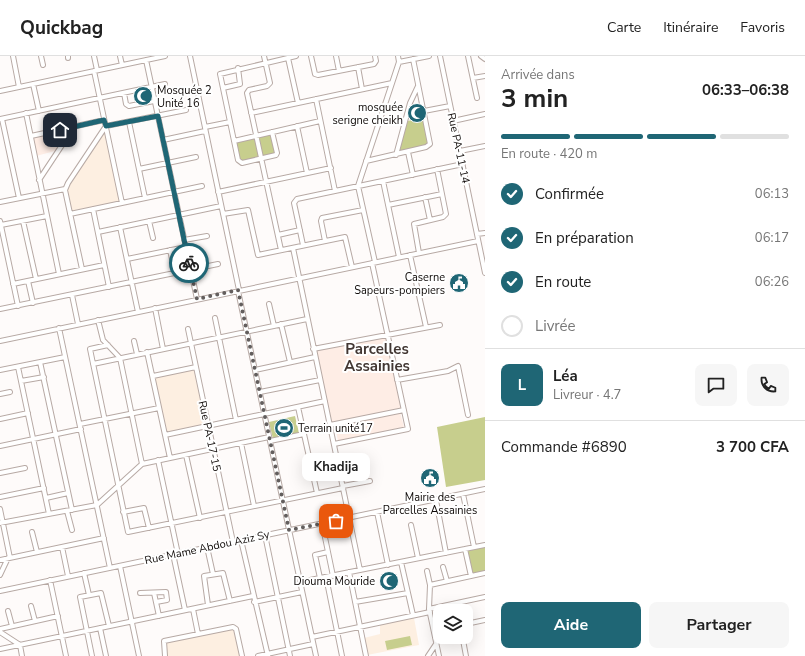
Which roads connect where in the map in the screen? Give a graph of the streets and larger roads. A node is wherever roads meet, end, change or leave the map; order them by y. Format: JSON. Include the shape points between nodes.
{"nodes":[{"id":1,"x":13,"y":56,"type":"edge"},
{"id":2,"x":41,"y":56,"type":"edge"},
{"id":3,"x":94,"y":56,"type":"edge"},
{"id":4,"x":120,"y":56,"type":"edge"},
{"id":5,"x":165,"y":56,"type":"edge"},
{"id":6,"x":190,"y":56,"type":"edge"},
{"id":7,"x":264,"y":56,"type":"edge"},
{"id":8,"x":296,"y":56,"type":"edge"},
{"id":9,"x":311,"y":56,"type":"edge"},
{"id":10,"x":336,"y":56,"type":"edge"},
{"id":11,"x":375,"y":56,"type":"edge"},
{"id":12,"x":398,"y":56,"type":"edge"},
{"id":13,"x":429,"y":56,"type":"edge"},
{"id":14,"x":440,"y":56,"type":"edge"},
{"id":15,"x":468,"y":56,"type":"edge"},
{"id":16,"x":481,"y":56,"type":"edge"},
{"id":17,"x":288,"y":58,"type":"junction"},
{"id":18,"x":485,"y":58,"type":"edge"},
{"id":19,"x":146,"y":60,"type":"junction"},
{"id":20,"x":413,"y":60,"type":"junction"},
{"id":21,"x":266,"y":62,"type":"junction"},
{"id":22,"x":399,"y":62,"type":"junction"},
{"id":23,"x":43,"y":65,"type":"dead end"},
{"id":24,"x":122,"y":65,"type":"junction"},
{"id":25,"x":358,"y":67,"type":"junction"},
{"id":26,"x":238,"y":68,"type":"junction"},
{"id":27,"x":95,"y":71,"type":"junction"},
{"id":28,"x":339,"y":71,"type":"junction"},
{"id":29,"x":485,"y":76,"type":"edge"},
{"id":30,"x":473,"y":78,"type":"junction"},
{"id":31,"x":392,"y":83,"type":"junction"},
{"id":32,"x":33,"y":84,"type":"junction"},
{"id":33,"x":165,"y":84,"type":"dead end"},
{"id":34,"x":419,"y":86,"type":"junction"},
{"id":35,"x":19,"y":87,"type":"junction"},
{"id":36,"x":152,"y":87,"type":"junction"},
{"id":37,"x":223,"y":88,"type":"junction"},
{"id":38,"x":362,"y":89,"type":"junction"},
{"id":39,"x":0,"y":91,"type":"edge"},
{"id":40,"x":124,"y":93,"type":"junction"},
{"id":41,"x":100,"y":98,"type":"junction"},
{"id":42,"x":477,"y":98,"type":"dead end"},
{"id":43,"x":316,"y":99,"type":"junction"},
{"id":44,"x":154,"y":101,"type":"junction"},
{"id":45,"x":298,"y":103,"type":"junction"},
{"id":46,"x":450,"y":106,"type":"junction"},
{"id":47,"x":186,"y":110,"type":"dead end"},
{"id":48,"x":39,"y":111,"type":"junction"},
{"id":49,"x":424,"y":111,"type":"junction"},
{"id":50,"x":251,"y":113,"type":"junction"},
{"id":51,"x":26,"y":114,"type":"junction"},
{"id":52,"x":485,"y":114,"type":"edge"},
{"id":53,"x":158,"y":116,"type":"junction"},
{"id":54,"x":1,"y":119,"type":"edge"},
{"id":55,"x":104,"y":120,"type":"junction"},
{"id":56,"x":320,"y":121,"type":"junction"},
{"id":57,"x":454,"y":121,"type":"junction"},
{"id":58,"x":129,"y":122,"type":"junction"},
{"id":59,"x":230,"y":122,"type":"junction"},
{"id":60,"x":106,"y":126,"type":"junction"},
{"id":61,"x":297,"y":126,"type":"junction"},
{"id":62,"x":74,"y":127,"type":"junction"},
{"id":63,"x":205,"y":129,"type":"junction"},
{"id":64,"x":272,"y":132,"type":"junction"},
{"id":65,"x":31,"y":136,"type":"junction"},
{"id":66,"x":256,"y":136,"type":"junction"},
{"id":67,"x":163,"y":140,"type":"junction"},
{"id":68,"x":234,"y":141,"type":"junction"},
{"id":69,"x":485,"y":146,"type":"edge"},
{"id":70,"x":460,"y":151,"type":"junction"},
{"id":71,"x":408,"y":152,"type":"junction"},
{"id":72,"x":396,"y":155,"type":"junction"},
{"id":73,"x":196,"y":157,"type":"dead end"},
{"id":74,"x":261,"y":158,"type":"junction"},
{"id":75,"x":366,"y":161,"type":"junction"},
{"id":76,"x":168,"y":163,"type":"junction"},
{"id":77,"x":463,"y":164,"type":"junction"},
{"id":78,"x":330,"y":168,"type":"junction"},
{"id":79,"x":139,"y":169,"type":"junction"},
{"id":80,"x":437,"y":170,"type":"junction"},
{"id":81,"x":307,"y":173,"type":"junction"},
{"id":82,"x":413,"y":175,"type":"junction"},
{"id":83,"x":39,"y":180,"type":"junction"},
{"id":84,"x":383,"y":181,"type":"junction"},
{"id":85,"x":266,"y":182,"type":"junction"},
{"id":86,"x":202,"y":186,"type":"dead end"},
{"id":87,"x":358,"y":186,"type":"junction"},
{"id":88,"x":65,"y":189,"type":"junction"},
{"id":89,"x":335,"y":191,"type":"junction"},
{"id":90,"x":174,"y":192,"type":"junction"},
{"id":91,"x":218,"y":192,"type":"junction"},
{"id":92,"x":42,"y":193,"type":"junction"},
{"id":93,"x":442,"y":194,"type":"junction"},
{"id":94,"x":19,"y":198,"type":"junction"},
{"id":95,"x":145,"y":198,"type":"junction"},
{"id":96,"x":426,"y":198,"type":"junction"},
{"id":97,"x":0,"y":202,"type":"edge"},
{"id":98,"x":122,"y":203,"type":"junction"},
{"id":99,"x":388,"y":205,"type":"junction"},
{"id":100,"x":222,"y":206,"type":"junction"},
{"id":101,"x":93,"y":209,"type":"junction"},
{"id":102,"x":363,"y":210,"type":"junction"},
{"id":103,"x":70,"y":214,"type":"junction"},
{"id":104,"x":223,"y":214,"type":"junction"},
{"id":105,"x":179,"y":215,"type":"junction"},
{"id":106,"x":47,"y":216,"type":"junction"},
{"id":107,"x":430,"y":220,"type":"junction"},
{"id":108,"x":23,"y":221,"type":"junction"},
{"id":109,"x":149,"y":221,"type":"junction"},
{"id":110,"x":0,"y":223,"type":"edge"},
{"id":111,"x":120,"y":227,"type":"junction"},
{"id":112,"x":300,"y":230,"type":"junction"},
{"id":113,"x":98,"y":232,"type":"junction"},
{"id":114,"x":485,"y":233,"type":"edge"},
{"id":115,"x":477,"y":234,"type":"junction"},
{"id":116,"x":278,"y":235,"type":"junction"},
{"id":117,"x":207,"y":236,"type":"dead end"},
{"id":118,"x":153,"y":238,"type":"dead end"},
{"id":119,"x":184,"y":240,"type":"junction"},
{"id":120,"x":325,"y":241,"type":"junction"},
{"id":121,"x":478,"y":241,"type":"junction"},
{"id":122,"x":303,"y":246,"type":"junction"},
{"id":123,"x":186,"y":247,"type":"junction"},
{"id":124,"x":6,"y":248,"type":"junction"},
{"id":125,"x":293,"y":248,"type":"junction"},
{"id":126,"x":0,"y":249,"type":"edge"},
{"id":127,"x":170,"y":250,"type":"junction"},
{"id":128,"x":281,"y":250,"type":"junction"},
{"id":129,"x":419,"y":253,"type":"junction"},
{"id":130,"x":410,"y":255,"type":"junction"},
{"id":131,"x":399,"y":257,"type":"junction"},
{"id":132,"x":127,"y":259,"type":"junction"},
{"id":133,"x":374,"y":263,"type":"junction"},
{"id":134,"x":104,"y":264,"type":"junction"},
{"id":135,"x":218,"y":264,"type":"dead end"},
{"id":136,"x":352,"y":267,"type":"junction"},
{"id":137,"x":82,"y":269,"type":"junction"},
{"id":138,"x":191,"y":270,"type":"junction"},
{"id":139,"x":175,"y":273,"type":"junction"},
{"id":140,"x":485,"y":273,"type":"edge"},
{"id":141,"x":59,"y":274,"type":"junction"},
{"id":142,"x":298,"y":278,"type":"junction"},
{"id":143,"x":36,"y":279,"type":"junction"},
{"id":144,"x":28,"y":281,"type":"junction"},
{"id":145,"x":132,"y":282,"type":"junction"},
{"id":146,"x":13,"y":284,"type":"junction"},
{"id":147,"x":109,"y":287,"type":"junction"},
{"id":148,"x":239,"y":290,"type":"junction"},
{"id":149,"x":72,"y":295,"type":"junction"},
{"id":150,"x":197,"y":299,"type":"junction"},
{"id":151,"x":32,"y":303,"type":"junction"},
{"id":152,"x":269,"y":304,"type":"dead end"},
{"id":153,"x":18,"y":306,"type":"junction"},
{"id":154,"x":155,"y":308,"type":"junction"},
{"id":155,"x":0,"y":309,"type":"edge"},
{"id":156,"x":138,"y":312,"type":"junction"},
{"id":157,"x":215,"y":318,"type":"dead end"},
{"id":158,"x":307,"y":319,"type":"junction"},
{"id":159,"x":98,"y":320,"type":"junction"},
{"id":160,"x":78,"y":324,"type":"junction"},
{"id":161,"x":282,"y":324,"type":"junction"},
{"id":162,"x":440,"y":325,"type":"dead end"},
{"id":163,"x":274,"y":326,"type":"junction"},
{"id":164,"x":426,"y":327,"type":"junction"},
{"id":165,"x":59,"y":328,"type":"junction"},
{"id":166,"x":188,"y":329,"type":"dead end"},
{"id":167,"x":247,"y":331,"type":"junction"},
{"id":168,"x":387,"y":335,"type":"junction"},
{"id":169,"x":219,"y":337,"type":"junction"},
{"id":170,"x":134,"y":340,"type":"dead end"},
{"id":171,"x":0,"y":341,"type":"edge"},
{"id":172,"x":191,"y":343,"type":"junction"},
{"id":173,"x":108,"y":345,"type":"junction"},
{"id":174,"x":163,"y":349,"type":"junction"},
{"id":175,"x":313,"y":349,"type":"junction"},
{"id":176,"x":147,"y":352,"type":"junction"},
{"id":177,"x":136,"y":354,"type":"junction"},
{"id":178,"x":65,"y":357,"type":"junction"},
{"id":179,"x":315,"y":357,"type":"junction"},
{"id":180,"x":120,"y":358,"type":"junction"},
{"id":181,"x":40,"y":362,"type":"junction"},
{"id":182,"x":290,"y":362,"type":"junction"},
{"id":183,"x":93,"y":364,"type":"junction"},
{"id":184,"x":18,"y":367,"type":"junction"},
{"id":185,"x":196,"y":367,"type":"junction"},
{"id":186,"x":0,"y":370,"type":"edge"},
{"id":187,"x":255,"y":370,"type":"junction"},
{"id":188,"x":152,"y":376,"type":"junction"},
{"id":189,"x":44,"y":377,"type":"junction"},
{"id":190,"x":320,"y":380,"type":"junction"},
{"id":191,"x":397,"y":380,"type":"junction"},
{"id":192,"x":21,"y":381,"type":"junction"},
{"id":193,"x":10,"y":392,"type":"dead end"},
{"id":194,"x":260,"y":392,"type":"junction"},
{"id":195,"x":0,"y":394,"type":"edge"},
{"id":196,"x":324,"y":402,"type":"junction"},
{"id":197,"x":298,"y":407,"type":"junction"},
{"id":198,"x":159,"y":408,"type":"junction"},
{"id":199,"x":404,"y":410,"type":"junction"},
{"id":200,"x":28,"y":413,"type":"junction"},
{"id":201,"x":132,"y":413,"type":"junction"},
{"id":202,"x":264,"y":414,"type":"junction"},
{"id":203,"x":468,"y":415,"type":"dead end"},
{"id":204,"x":0,"y":419,"type":"edge"},
{"id":205,"x":104,"y":419,"type":"junction"},
{"id":206,"x":236,"y":420,"type":"junction"},
{"id":207,"x":80,"y":424,"type":"junction"},
{"id":208,"x":330,"y":425,"type":"junction"},
{"id":209,"x":208,"y":426,"type":"junction"},
{"id":210,"x":81,"y":430,"type":"junction"},
{"id":211,"x":304,"y":434,"type":"junction"},
{"id":212,"x":56,"y":435,"type":"junction"},
{"id":213,"x":165,"y":435,"type":"junction"},
{"id":214,"x":34,"y":439,"type":"junction"},
{"id":215,"x":270,"y":439,"type":"junction"},
{"id":216,"x":241,"y":443,"type":"junction"},
{"id":217,"x":334,"y":444,"type":"junction"},
{"id":218,"x":0,"y":446,"type":"edge"},
{"id":219,"x":213,"y":449,"type":"junction"},
{"id":220,"x":186,"y":454,"type":"junction"},
{"id":221,"x":170,"y":458,"type":"junction"},
{"id":222,"x":158,"y":460,"type":"junction"},
{"id":223,"x":142,"y":464,"type":"junction"},
{"id":224,"x":25,"y":468,"type":"dead end"},
{"id":225,"x":0,"y":473,"type":"edge"},
{"id":226,"x":370,"y":481,"type":"dead end"},
{"id":227,"x":118,"y":486,"type":"junction"},
{"id":228,"x":343,"y":487,"type":"junction"},
{"id":229,"x":44,"y":488,"type":"junction"},
{"id":230,"x":485,"y":489,"type":"edge"},
{"id":231,"x":68,"y":493,"type":"junction"},
{"id":232,"x":317,"y":493,"type":"junction"},
{"id":233,"x":463,"y":494,"type":"junction"},
{"id":234,"x":0,"y":497,"type":"edge"},
{"id":235,"x":46,"y":498,"type":"junction"},
{"id":236,"x":283,"y":500,"type":"junction"},
{"id":237,"x":436,"y":500,"type":"junction"},
{"id":238,"x":97,"y":505,"type":"junction"},
{"id":239,"x":254,"y":506,"type":"junction"},
{"id":240,"x":0,"y":509,"type":"edge"},
{"id":241,"x":70,"y":510,"type":"junction"},
{"id":242,"x":123,"y":512,"type":"junction"},
{"id":243,"x":227,"y":512,"type":"junction"},
{"id":244,"x":377,"y":512,"type":"junction"},
{"id":245,"x":49,"y":514,"type":"junction"},
{"id":246,"x":200,"y":518,"type":"junction"},
{"id":247,"x":349,"y":518,"type":"junction"},
{"id":248,"x":2,"y":523,"type":"edge"},
{"id":249,"x":172,"y":524,"type":"junction"},
{"id":250,"x":322,"y":524,"type":"junction"},
{"id":251,"x":411,"y":525,"type":"dead end"},
{"id":252,"x":149,"y":528,"type":"junction"},
{"id":253,"x":72,"y":530,"type":"dead end"},
{"id":254,"x":289,"y":530,"type":"junction"},
{"id":255,"x":32,"y":532,"type":"dead end"},
{"id":256,"x":265,"y":535,"type":"junction"},
{"id":257,"x":104,"y":538,"type":"junction"},
{"id":258,"x":241,"y":540,"type":"junction"},
{"id":259,"x":233,"y":542,"type":"junction"},
{"id":260,"x":485,"y":545,"type":"edge"},
{"id":261,"x":62,"y":547,"type":"junction"},
{"id":262,"x":207,"y":547,"type":"junction"},
{"id":263,"x":474,"y":547,"type":"junction"},
{"id":264,"x":465,"y":549,"type":"junction"},
{"id":265,"x":36,"y":552,"type":"junction"},
{"id":266,"x":328,"y":552,"type":"junction"},
{"id":267,"x":446,"y":553,"type":"junction"},
{"id":268,"x":176,"y":554,"type":"junction"},
{"id":269,"x":9,"y":558,"type":"junction"},
{"id":270,"x":418,"y":558,"type":"junction"},
{"id":271,"x":0,"y":560,"type":"edge"},
{"id":272,"x":402,"y":562,"type":"junction"},
{"id":273,"x":388,"y":564,"type":"junction"},
{"id":274,"x":120,"y":566,"type":"junction"},
{"id":275,"x":443,"y":567,"type":"dead end"},
{"id":276,"x":110,"y":568,"type":"junction"},
{"id":277,"x":360,"y":570,"type":"junction"},
{"id":278,"x":427,"y":571,"type":"dead end"},
{"id":279,"x":349,"y":572,"type":"junction"},
{"id":280,"x":84,"y":573,"type":"junction"},
{"id":281,"x":485,"y":573,"type":"edge"},
{"id":282,"x":213,"y":574,"type":"junction"},
{"id":283,"x":0,"y":575,"type":"edge"},
{"id":284,"x":68,"y":576,"type":"junction"},
{"id":285,"x":333,"y":576,"type":"junction"},
{"id":286,"x":471,"y":576,"type":"junction"},
{"id":287,"x":326,"y":577,"type":"junction"},
{"id":288,"x":320,"y":578,"type":"junction"},
{"id":289,"x":50,"y":580,"type":"junction"},
{"id":290,"x":446,"y":581,"type":"junction"},
{"id":291,"x":300,"y":582,"type":"junction"},
{"id":292,"x":430,"y":585,"type":"junction"},
{"id":293,"x":0,"y":591,"type":"edge"},
{"id":294,"x":302,"y":592,"type":"junction"},
{"id":295,"x":408,"y":592,"type":"junction"},
{"id":296,"x":140,"y":593,"type":"dead end"},
{"id":297,"x":154,"y":594,"type":"junction"},
{"id":298,"x":89,"y":595,"type":"junction"},
{"id":299,"x":253,"y":596,"type":"junction"},
{"id":300,"x":278,"y":597,"type":"junction"},
{"id":301,"x":485,"y":597,"type":"edge"},
{"id":302,"x":230,"y":601,"type":"junction"},
{"id":303,"x":156,"y":602,"type":"junction"},
{"id":304,"x":254,"y":602,"type":"junction"},
{"id":305,"x":355,"y":602,"type":"junction"},
{"id":306,"x":208,"y":605,"type":"junction"},
{"id":307,"x":31,"y":606,"type":"dead end"},
{"id":308,"x":193,"y":609,"type":"junction"},
{"id":309,"x":185,"y":610,"type":"junction"},
{"id":310,"x":430,"y":610,"type":"junction"},
{"id":311,"x":8,"y":611,"type":"dead end"},
{"id":312,"x":413,"y":615,"type":"junction"},
{"id":313,"x":58,"y":616,"type":"junction"},
{"id":314,"x":158,"y":616,"type":"junction"},
{"id":315,"x":485,"y":620,"type":"edge"},
{"id":316,"x":35,"y":621,"type":"junction"},
{"id":317,"x":132,"y":621,"type":"junction"},
{"id":318,"x":473,"y":623,"type":"edge"},
{"id":319,"x":12,"y":626,"type":"junction"},
{"id":320,"x":109,"y":626,"type":"junction"},
{"id":321,"x":360,"y":626,"type":"junction"},
{"id":322,"x":433,"y":626,"type":"edge"},
{"id":323,"x":100,"y":628,"type":"junction"},
{"id":324,"x":0,"y":629,"type":"edge"},
{"id":325,"x":87,"y":631,"type":"junction"},
{"id":326,"x":337,"y":631,"type":"junction"},
{"id":327,"x":0,"y":632,"type":"edge"},
{"id":328,"x":198,"y":634,"type":"junction"},
{"id":329,"x":62,"y":636,"type":"junction"},
{"id":330,"x":312,"y":637,"type":"junction"},
{"id":331,"x":314,"y":644,"type":"junction"},
{"id":332,"x":436,"y":644,"type":"joint"},
{"id":333,"x":464,"y":644,"type":"edge"},
{"id":334,"x":20,"y":645,"type":"junction"},
{"id":335,"x":0,"y":649,"type":"edge"},
{"id":336,"x":289,"y":650,"type":"junction"},
{"id":337,"x":267,"y":655,"type":"edge"},
{"id":338,"x":22,"y":656,"type":"edge"},
{"id":339,"x":66,"y":656,"type":"edge"},
{"id":340,"x":92,"y":656,"type":"edge"},
{"id":341,"x":106,"y":656,"type":"edge"},
{"id":342,"x":139,"y":656,"type":"edge"},
{"id":343,"x":165,"y":656,"type":"edge"},
{"id":344,"x":242,"y":656,"type":"edge"},
{"id":345,"x":258,"y":656,"type":"edge"},
{"id":346,"x":290,"y":656,"type":"edge"},
{"id":347,"x":316,"y":656,"type":"edge"},
{"id":348,"x":342,"y":656,"type":"edge"},
{"id":349,"x":366,"y":656,"type":"edge"},
{"id":350,"x":428,"y":656,"type":"edge"},
{"id":351,"x":439,"y":656,"type":"edge"},
{"id":352,"x":466,"y":656,"type":"edge"}],
"edges":[{"from":1,"to":35,"type":"street"},
{"from":2,"to":23,"type":"street"},
{"from":3,"to":27,"type":"street"},
{"from":4,"to":24,"type":"street"},
{"from":5,"to":19,"type":"street"},
{"from":6,"to":63,"type":"street"},
{"from":7,"to":21,"type":"street"},
{"from":8,"to":17,"type":"street"},
{"from":9,"to":28,"type":"street","via":[[316,74]]},
{"from":10,"to":28,"type":"street"},
{"from":11,"to":25,"type":"street","via":[[375,63]]},
{"from":12,"to":22,"type":"street"},
{"from":13,"to":20,"type":"street"},
{"from":14,"to":46,"type":"street","name":"Rue PA-11-14"},
{"from":15,"to":30,"type":"street"},
{"from":16,"to":18,"type":"street"},
{"from":17,"to":21,"type":"street"},
{"from":17,"to":45,"type":"street"},
{"from":19,"to":24,"type":"street"},
{"from":19,"to":36,"type":"street"},
{"from":20,"to":22,"type":"street"},
{"from":20,"to":34,"type":"street"},
{"from":21,"to":26,"type":"street"},
{"from":21,"to":50,"type":"street","via":[[270,83],[247,91]]},
{"from":22,"to":31,"type":"street"},
{"from":24,"to":27,"type":"street"},
{"from":25,"to":28,"type":"street"},
{"from":25,"to":38,"type":"street"},
{"from":26,"to":37,"type":"street","via":[[240,84]]},
{"from":26,"to":37,"type":"street","via":[[220,73]]},
{"from":27,"to":32,"type":"street"},
{"from":27,"to":41,"type":"street"},
{"from":29,"to":30,"type":"street"},
{"from":30,"to":42,"type":"street"},
{"from":31,"to":38,"type":"street"},
{"from":31,"to":75,"type":"street"},
{"from":32,"to":35,"type":"street"},
{"from":32,"to":48,"type":"street"},
{"from":33,"to":36,"type":"street"},
{"from":34,"to":49,"type":"street"},
{"from":34,"to":72,"type":"street","via":[[410,103]]},
{"from":35,"to":39,"type":"street"},
{"from":36,"to":40,"type":"street"},
{"from":36,"to":44,"type":"street"},
{"from":37,"to":59,"type":"street"},
{"from":38,"to":43,"type":"street"},
{"from":40,"to":41,"type":"street"},
{"from":40,"to":44,"type":"street","via":[[126,104],[129,106]]},
{"from":41,"to":48,"type":"street"},
{"from":41,"to":55,"type":"street"},
{"from":43,"to":45,"type":"street"},
{"from":43,"to":56,"type":"street"},
{"from":44,"to":53,"type":"street"},
{"from":45,"to":50,"type":"street"},
{"from":46,"to":49,"type":"street"},
{"from":46,"to":57,"type":"street","name":"Rue PA-11-14"},
{"from":47,"to":53,"type":"street"},
{"from":48,"to":51,"type":"street"},
{"from":49,"to":71,"type":"street","via":[[430,144],[426,148]]},
{"from":50,"to":66,"type":"street"},
{"from":51,"to":54,"type":"street"},
{"from":51,"to":65,"type":"street"},
{"from":52,"to":57,"type":"street"},
{"from":53,"to":58,"type":"street"},
{"from":53,"to":67,"type":"street"},
{"from":54,"to":94,"type":"street"},
{"from":55,"to":60,"type":"street"},
{"from":55,"to":62,"type":"street"},
{"from":56,"to":61,"type":"street"},
{"from":56,"to":78,"type":"street"},
{"from":57,"to":70,"type":"street","name":"Rue PA-11-14"},
{"from":58,"to":60,"type":"street"},
{"from":58,"to":79,"type":"street"},
{"from":59,"to":63,"type":"street"},
{"from":59,"to":68,"type":"street"},
{"from":60,"to":88,"type":"street"},
{"from":60,"to":98,"type":"street"},
{"from":61,"to":64,"type":"street"},
{"from":61,"to":81,"type":"street"},
{"from":62,"to":65,"type":"street"},
{"from":62,"to":83,"type":"street"},
{"from":63,"to":67,"type":"street"},
{"from":63,"to":91,"type":"street"},
{"from":64,"to":66,"type":"street"},
{"from":64,"to":74,"type":"street","via":[[276,154]]},
{"from":65,"to":83,"type":"street"},
{"from":66,"to":68,"type":"street"},
{"from":66,"to":74,"type":"street"},
{"from":67,"to":76,"type":"street"},
{"from":68,"to":74,"type":"street","via":[[239,162]]},
{"from":69,"to":70,"type":"street"},
{"from":70,"to":77,"type":"street","name":"Rue PA-11-14"},
{"from":71,"to":72,"type":"street"},
{"from":71,"to":82,"type":"street"},
{"from":72,"to":75,"type":"street"},
{"from":73,"to":76,"type":"street"},
{"from":74,"to":85,"type":"street"},
{"from":75,"to":87,"type":"street"},
{"from":76,"to":79,"type":"street"},
{"from":76,"to":90,"type":"street"},
{"from":77,"to":80,"type":"street"},
{"from":77,"to":115,"type":"street","name":"Rue PA-11-14"},
{"from":78,"to":81,"type":"street"},
{"from":78,"to":89,"type":"street"},
{"from":79,"to":95,"type":"street"},
{"from":80,"to":82,"type":"street"},
{"from":80,"to":93,"type":"street"},
{"from":81,"to":85,"type":"street"},
{"from":82,"to":84,"type":"street"},
{"from":83,"to":92,"type":"street"},
{"from":84,"to":87,"type":"street"},
{"from":84,"to":99,"type":"street"},
{"from":85,"to":91,"type":"street"},
{"from":85,"to":116,"type":"street"},
{"from":86,"to":90,"type":"street"},
{"from":87,"to":89,"type":"street"},
{"from":87,"to":102,"type":"street"},
{"from":88,"to":92,"type":"street"},
{"from":88,"to":103,"type":"street"},
{"from":89,"to":112,"type":"street","via":[[295,201]]},
{"from":90,"to":95,"type":"street"},
{"from":90,"to":105,"type":"street"},
{"from":91,"to":100,"type":"street"},
{"from":92,"to":94,"type":"street"},
{"from":92,"to":106,"type":"street"},
{"from":93,"to":96,"type":"street"},
{"from":93,"to":107,"type":"street","via":[[446,214]]},
{"from":94,"to":97,"type":"street"},
{"from":95,"to":98,"type":"street"},
{"from":96,"to":99,"type":"street"},
{"from":96,"to":107,"type":"street"},
{"from":98,"to":101,"type":"street"},
{"from":99,"to":131,"type":"street"},
{"from":100,"to":104,"type":"street"},
{"from":100,"to":105,"type":"street"},
{"from":101,"to":103,"type":"street"},
{"from":101,"to":113,"type":"street"},
{"from":102,"to":120,"type":"street","via":[[322,218]]},
{"from":102,"to":133,"type":"street"},
{"from":103,"to":137,"type":"street"},
{"from":104,"to":128,"type":"street","via":[[247,210],[257,254]]},
{"from":104,"to":148,"type":"street"},
{"from":105,"to":109,"type":"street"},
{"from":105,"to":119,"type":"street"},
{"from":106,"to":108,"type":"street"},
{"from":106,"to":141,"type":"street"},
{"from":107,"to":129,"type":"street","via":[[414,224]]},
{"from":108,"to":110,"type":"street"},
{"from":108,"to":143,"type":"street"},
{"from":109,"to":111,"type":"street"},
{"from":109,"to":118,"type":"street"},
{"from":110,"to":124,"type":"street"},
{"from":111,"to":113,"type":"street"},
{"from":111,"to":132,"type":"street"},
{"from":112,"to":116,"type":"street"},
{"from":112,"to":122,"type":"street"},
{"from":113,"to":134,"type":"street"},
{"from":114,"to":115,"type":"street"},
{"from":115,"to":121,"type":"street","name":"Rue PA-11-14"},
{"from":116,"to":128,"type":"street"},
{"from":117,"to":119,"type":"street"},
{"from":119,"to":123,"type":"street"},
{"from":120,"to":122,"type":"street"},
{"from":120,"to":136,"type":"street","via":[[346,238]]},
{"from":121,"to":129,"type":"street"},
{"from":121,"to":140,"type":"street","name":"Rue PA-11-14"},
{"from":122,"to":125,"type":"street"},
{"from":123,"to":127,"type":"street"},
{"from":123,"to":138,"type":"street"},
{"from":124,"to":126,"type":"street"},
{"from":124,"to":146,"type":"street"},
{"from":125,"to":128,"type":"street"},
{"from":125,"to":142,"type":"street"},
{"from":127,"to":132,"type":"street"},
{"from":127,"to":139,"type":"street"},
{"from":129,"to":130,"type":"street"},
{"from":130,"to":131,"type":"street"},
{"from":130,"to":164,"type":"street"},
{"from":131,"to":133,"type":"street"},
{"from":132,"to":145,"type":"street"},
{"from":133,"to":136,"type":"street"},
{"from":133,"to":168,"type":"street"},
{"from":134,"to":137,"type":"street"},
{"from":134,"to":147,"type":"street"},
{"from":135,"to":138,"type":"street"},
{"from":136,"to":142,"type":"street"},
{"from":137,"to":141,"type":"street"},
{"from":138,"to":139,"type":"street"},
{"from":138,"to":150,"type":"street"},
{"from":139,"to":145,"type":"street"},
{"from":141,"to":143,"type":"street"},
{"from":142,"to":148,"type":"street"},
{"from":142,"to":158,"type":"street"},
{"from":143,"to":144,"type":"street"},
{"from":144,"to":146,"type":"street"},
{"from":144,"to":151,"type":"street"},
{"from":145,"to":147,"type":"street"},
{"from":145,"to":156,"type":"street"},
{"from":146,"to":153,"type":"street"},
{"from":147,"to":149,"type":"street"},
{"from":148,"to":150,"type":"street"},
{"from":148,"to":167,"type":"street"},
{"from":149,"to":151,"type":"street"},
{"from":149,"to":160,"type":"street"},
{"from":150,"to":154,"type":"street"},
{"from":151,"to":153,"type":"street"},
{"from":152,"to":163,"type":"street"},
{"from":153,"to":155,"type":"street"},
{"from":154,"to":156,"type":"street"},
{"from":154,"to":174,"type":"street"},
{"from":156,"to":159,"type":"street"},
{"from":157,"to":169,"type":"street"},
{"from":158,"to":161,"type":"street"},
{"from":158,"to":175,"type":"street"},
{"from":159,"to":160,"type":"street"},
{"from":159,"to":173,"type":"street","via":[[101,337]]},
{"from":160,"to":165,"type":"street"},
{"from":161,"to":163,"type":"street"},
{"from":161,"to":182,"type":"street"},
{"from":162,"to":164,"type":"street"},
{"from":163,"to":167,"type":"street"},
{"from":164,"to":168,"type":"street"},
{"from":165,"to":171,"type":"street"},
{"from":165,"to":178,"type":"street"},
{"from":166,"to":172,"type":"street","name":"Rue PA-17-15"},
{"from":167,"to":169,"type":"street"},
{"from":167,"to":187,"type":"street"},
{"from":168,"to":175,"type":"street"},
{"from":168,"to":191,"type":"street"},
{"from":169,"to":172,"type":"street"},
{"from":169,"to":206,"type":"street"},
{"from":170,"to":177,"type":"street"},
{"from":172,"to":174,"type":"street"},
{"from":172,"to":185,"type":"street","name":"Rue PA-17-15"},
{"from":173,"to":180,"type":"street"},
{"from":173,"to":183,"type":"street","via":[[90,350]]},
{"from":174,"to":176,"type":"street"},
{"from":175,"to":179,"type":"street"},
{"from":176,"to":177,"type":"street"},
{"from":176,"to":188,"type":"street"},
{"from":177,"to":180,"type":"street"},
{"from":178,"to":181,"type":"street"},
{"from":178,"to":207,"type":"street"},
{"from":179,"to":182,"type":"street"},
{"from":179,"to":190,"type":"street"},
{"from":180,"to":183,"type":"street"},
{"from":180,"to":201,"type":"street"},
{"from":181,"to":184,"type":"street"},
{"from":181,"to":189,"type":"street"},
{"from":182,"to":187,"type":"street"},
{"from":183,"to":205,"type":"street"},
{"from":184,"to":186,"type":"street"},
{"from":184,"to":192,"type":"street"},
{"from":185,"to":188,"type":"street"},
{"from":185,"to":209,"type":"street","name":"Rue PA-17-15"},
{"from":187,"to":194,"type":"street"},
{"from":188,"to":198,"type":"street"},
{"from":189,"to":192,"type":"street"},
{"from":189,"to":212,"type":"street"},
{"from":190,"to":194,"type":"street"},
{"from":190,"to":196,"type":"street"},
{"from":191,"to":199,"type":"street"},
{"from":191,"to":203,"type":"street","via":[[448,372],[458,366]]},
{"from":192,"to":200,"type":"street"},
{"from":193,"to":195,"type":"street"},
{"from":194,"to":202,"type":"street"},
{"from":196,"to":197,"type":"street"},
{"from":196,"to":208,"type":"street"},
{"from":197,"to":202,"type":"street"},
{"from":197,"to":211,"type":"street"},
{"from":198,"to":201,"type":"street"},
{"from":198,"to":213,"type":"street"},
{"from":199,"to":208,"type":"street"},
{"from":199,"to":217,"type":"street","via":[[408,429]]},
{"from":200,"to":204,"type":"street"},
{"from":200,"to":214,"type":"street"},
{"from":201,"to":205,"type":"street"},
{"from":201,"to":223,"type":"street"},
{"from":202,"to":206,"type":"street"},
{"from":202,"to":215,"type":"street"},
{"from":205,"to":207,"type":"street"},
{"from":205,"to":227,"type":"street"},
{"from":206,"to":209,"type":"street"},
{"from":207,"to":210,"type":"street"},
{"from":208,"to":217,"type":"street"},
{"from":209,"to":213,"type":"street"},
{"from":209,"to":219,"type":"street","name":"Rue PA-17-15"},
{"from":210,"to":212,"type":"street"},
{"from":210,"to":238,"type":"street"},
{"from":211,"to":215,"type":"street"},
{"from":211,"to":232,"type":"street"},
{"from":212,"to":214,"type":"street"},
{"from":212,"to":231,"type":"street"},
{"from":213,"to":221,"type":"street"},
{"from":214,"to":218,"type":"street"},
{"from":214,"to":229,"type":"street"},
{"from":215,"to":216,"type":"street"},
{"from":215,"to":236,"type":"street"},
{"from":216,"to":219,"type":"street"},
{"from":216,"to":239,"type":"street"},
{"from":217,"to":228,"type":"street"},
{"from":219,"to":220,"type":"street"},
{"from":219,"to":243,"type":"street","name":"Rue PA-17-15"},
{"from":220,"to":221,"type":"street"},
{"from":220,"to":246,"type":"street"},
{"from":221,"to":222,"type":"street"},
{"from":222,"to":223,"type":"street"},
{"from":222,"to":249,"type":"street"},
{"from":223,"to":227,"type":"street"},
{"from":224,"to":225,"type":"street"},
{"from":226,"to":228,"type":"street"},
{"from":227,"to":238,"type":"street"},
{"from":227,"to":242,"type":"street"},
{"from":228,"to":232,"type":"street"},
{"from":228,"to":247,"type":"street"},
{"from":229,"to":234,"type":"street"},
{"from":229,"to":235,"type":"street"},
{"from":230,"to":233,"type":"street","name":"Rue Mame Abdou Aziz Sy"},
{"from":231,"to":235,"type":"street"},
{"from":231,"to":241,"type":"street"},
{"from":232,"to":236,"type":"street"},
{"from":233,"to":237,"type":"street","name":"Rue Mame Abdou Aziz Sy"},
{"from":233,"to":263,"type":"street"},
{"from":235,"to":245,"type":"street"},
{"from":236,"to":239,"type":"street"},
{"from":236,"to":254,"type":"street"},
{"from":237,"to":244,"type":"street","name":"Rue Mame Abdou Aziz Sy"},
{"from":237,"to":267,"type":"street"},
{"from":238,"to":241,"type":"street"},
{"from":238,"to":257,"type":"street"},
{"from":239,"to":243,"type":"street"},
{"from":240,"to":248,"type":"street"},
{"from":241,"to":245,"type":"street"},
{"from":241,"to":253,"type":"street"},
{"from":242,"to":252,"type":"street","via":[[128,532]]},
{"from":242,"to":252,"type":"street","via":[[144,508]]},
{"from":243,"to":246,"type":"street"},
{"from":243,"to":259,"type":"street","name":"Rue PA-17-15"},
{"from":244,"to":247,"type":"street","name":"Rue Mame Abdou Aziz Sy"},
{"from":244,"to":273,"type":"street"},
{"from":245,"to":248,"type":"street"},
{"from":246,"to":249,"type":"street"},
{"from":247,"to":250,"type":"street","name":"Rue Mame Abdou Aziz Sy"},
{"from":247,"to":277,"type":"street"},
{"from":248,"to":269,"type":"street"},
{"from":249,"to":252,"type":"street"},
{"from":249,"to":268,"type":"street"},
{"from":250,"to":254,"type":"street","name":"Rue Mame Abdou Aziz Sy"},
{"from":250,"to":266,"type":"street"},
{"from":251,"to":270,"type":"street"},
{"from":254,"to":256,"type":"street","name":"Rue Mame Abdou Aziz Sy"},
{"from":254,"to":291,"type":"street"},
{"from":255,"to":265,"type":"street"},
{"from":256,"to":258,"type":"street","name":"Rue Mame Abdou Aziz Sy"},
{"from":256,"to":300,"type":"street"},
{"from":257,"to":261,"type":"street"},
{"from":257,"to":276,"type":"street"},
{"from":258,"to":259,"type":"street","name":"Rue Mame Abdou Aziz Sy"},
{"from":258,"to":299,"type":"street"},
{"from":259,"to":262,"type":"street","name":"Rue Mame Abdou Aziz Sy"},
{"from":260,"to":263,"type":"street"},
{"from":261,"to":265,"type":"street"},
{"from":261,"to":284,"type":"street"},
{"from":262,"to":268,"type":"street","name":"Rue Mame Abdou Aziz Sy"},
{"from":262,"to":282,"type":"street"},
{"from":263,"to":264,"type":"street"},
{"from":264,"to":267,"type":"street"},
{"from":264,"to":286,"type":"street"},
{"from":265,"to":269,"type":"street"},
{"from":266,"to":285,"type":"street"},
{"from":266,"to":288,"type":"street","via":[[315,555]]},
{"from":267,"to":270,"type":"street"},
{"from":268,"to":274,"type":"street","name":"Rue Mame Abdou Aziz Sy"},
{"from":268,"to":309,"type":"street"},
{"from":269,"to":271,"type":"street"},
{"from":269,"to":283,"type":"street"},
{"from":270,"to":272,"type":"street"},
{"from":272,"to":273,"type":"street"},
{"from":272,"to":295,"type":"street"},
{"from":273,"to":277,"type":"street"},
{"from":274,"to":276,"type":"street","name":"Rue Mame Abdou Aziz Sy"},
{"from":274,"to":317,"type":"street"},
{"from":275,"to":290,"type":"street"},
{"from":276,"to":280,"type":"street","name":"Rue Mame Abdou Aziz Sy"},
{"from":277,"to":279,"type":"street"},
{"from":278,"to":292,"type":"street"},
{"from":279,"to":285,"type":"street"},
{"from":279,"to":305,"type":"street"},
{"from":280,"to":284,"type":"street","name":"Rue Mame Abdou Aziz Sy"},
{"from":280,"to":298,"type":"street"},
{"from":281,"to":286,"type":"street"},
{"from":282,"to":302,"type":"street","via":[[224,574]]},
{"from":282,"to":306,"type":"street","via":[[203,578]]},
{"from":284,"to":289,"type":"street","name":"Rue Mame Abdou Aziz Sy"},
{"from":285,"to":287,"type":"street"},
{"from":286,"to":290,"type":"street"},
{"from":287,"to":288,"type":"street"},
{"from":287,"to":326,"type":"street"},
{"from":288,"to":291,"type":"street"},
{"from":289,"to":293,"type":"street","name":"Rue Mame Abdou Aziz Sy"},
{"from":289,"to":313,"type":"street"},
{"from":290,"to":292,"type":"street"},
{"from":291,"to":294,"type":"street"},
{"from":292,"to":310,"type":"street"},
{"from":294,"to":300,"type":"street"},
{"from":294,"to":330,"type":"street"},
{"from":295,"to":305,"type":"street"},
{"from":295,"to":312,"type":"street"},
{"from":296,"to":297,"type":"street"},
{"from":297,"to":303,"type":"street"},
{"from":297,"to":303,"type":"street","via":[[166,592],[168,598]]},
{"from":298,"to":320,"type":"street","via":[[101,593]]},
{"from":298,"to":325,"type":"street","via":[[80,599]]},
{"from":299,"to":302,"type":"street"},
{"from":299,"to":304,"type":"street"},
{"from":300,"to":304,"type":"street"},
{"from":300,"to":336,"type":"street"},
{"from":301,"to":310,"type":"street"},
{"from":302,"to":306,"type":"street"},
{"from":303,"to":314,"type":"street"},
{"from":304,"to":337,"type":"street"},
{"from":305,"to":321,"type":"street"},
{"from":306,"to":308,"type":"street"},
{"from":307,"to":316,"type":"street"},
{"from":308,"to":309,"type":"street"},
{"from":308,"to":328,"type":"street"},
{"from":309,"to":314,"type":"street"},
{"from":310,"to":312,"type":"street"},
{"from":310,"to":322,"type":"street"},
{"from":311,"to":319,"type":"street"},
{"from":312,"to":321,"type":"street"},
{"from":313,"to":316,"type":"street"},
{"from":313,"to":329,"type":"street"},
{"from":314,"to":317,"type":"street"},
{"from":315,"to":318,"type":"street"},
{"from":316,"to":319,"type":"street"},
{"from":317,"to":320,"type":"street"},
{"from":317,"to":342,"type":"street"},
{"from":319,"to":324,"type":"street"},
{"from":320,"to":323,"type":"street"},
{"from":321,"to":326,"type":"street"},
{"from":321,"to":349,"type":"street"},
{"from":323,"to":325,"type":"street"},
{"from":323,"to":341,"type":"street"},
{"from":325,"to":329,"type":"street"},
{"from":325,"to":340,"type":"street"},
{"from":326,"to":330,"type":"street"},
{"from":326,"to":348,"type":"street"},
{"from":327,"to":334,"type":"street"},
{"from":328,"to":343,"type":"street","via":[[164,641]]},
{"from":328,"to":344,"type":"street","via":[[235,627]]},
{"from":329,"to":334,"type":"street"},
{"from":329,"to":339,"type":"street"},
{"from":330,"to":331,"type":"street"},
{"from":331,"to":336,"type":"street"},
{"from":331,"to":347,"type":"street"},
{"from":332,"to":350,"type":"street"},
{"from":332,"to":351,"type":"street"},
{"from":333,"to":352,"type":"street"},
{"from":334,"to":335,"type":"street"},
{"from":334,"to":338,"type":"street"},
{"from":336,"to":337,"type":"street"},
{"from":336,"to":346,"type":"street"},
{"from":337,"to":345,"type":"street"}]}
